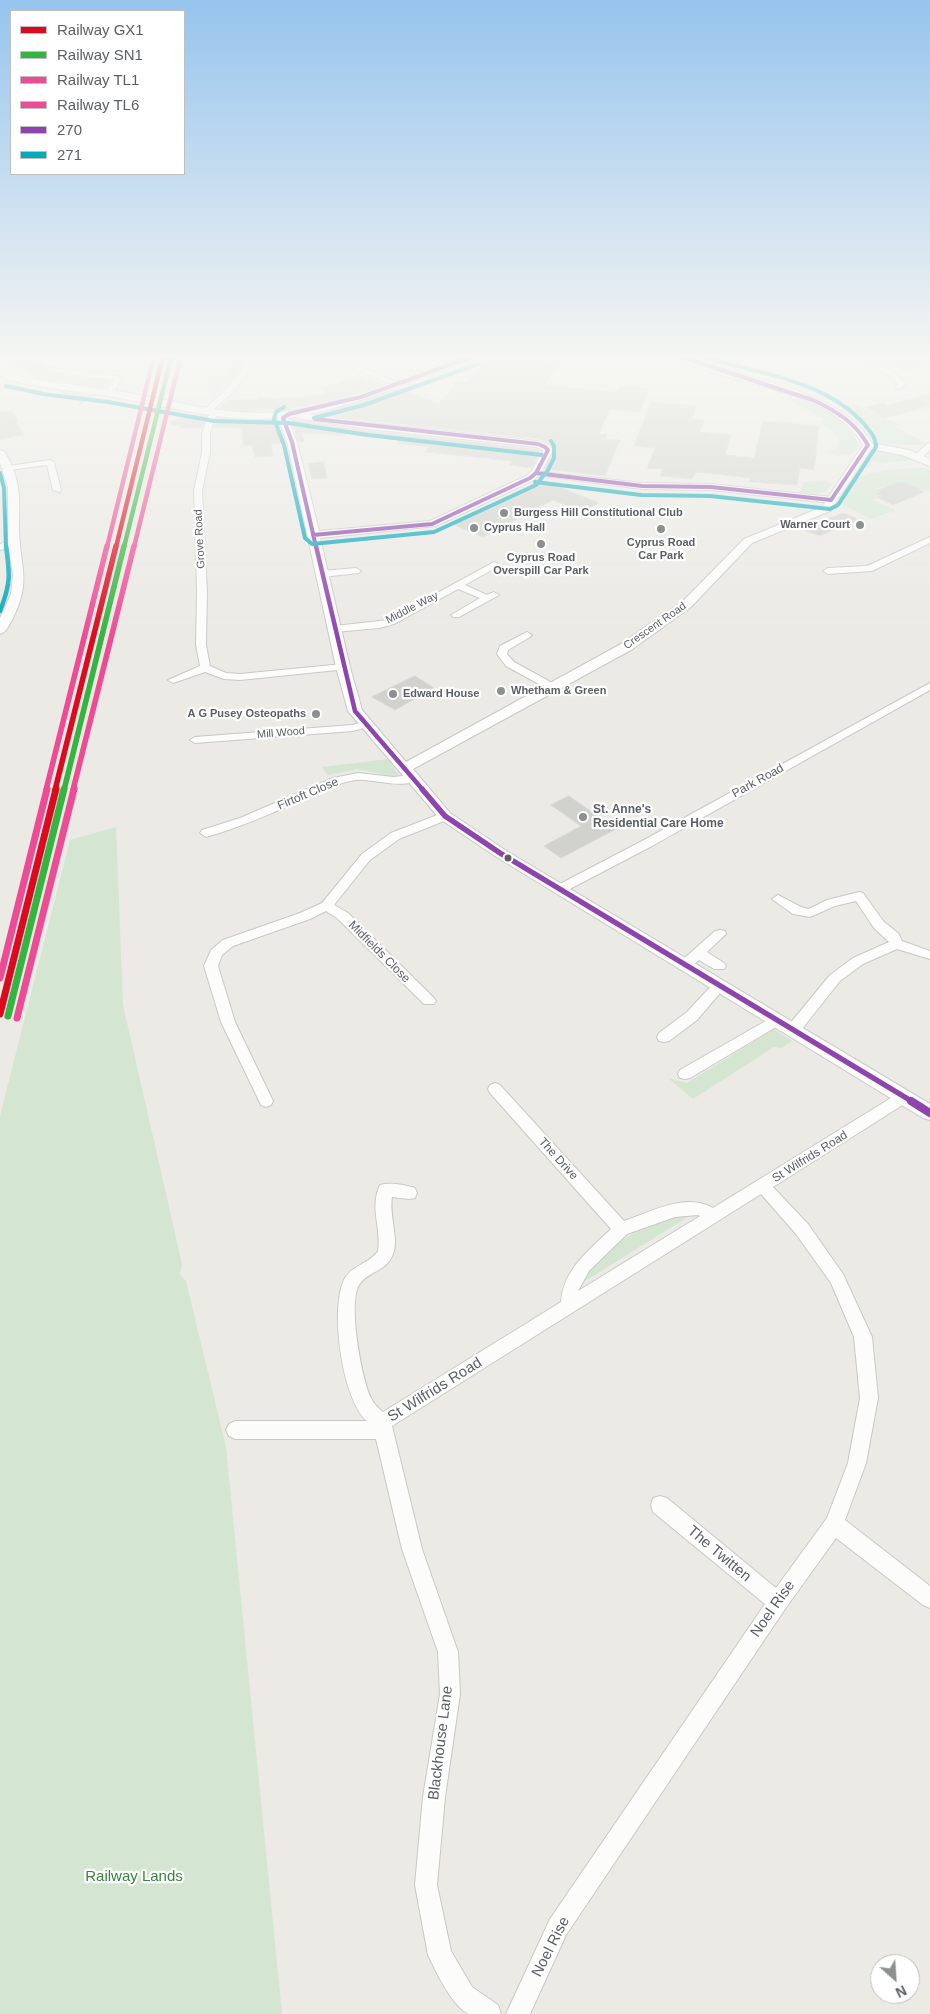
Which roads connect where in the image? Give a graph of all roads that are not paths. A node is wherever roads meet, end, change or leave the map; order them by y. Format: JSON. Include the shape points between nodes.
{"nodes":[{"id":1,"x":206,"y":450,"type":"edge"},
{"id":2,"x":294,"y":450,"type":"edge"},
{"id":3,"x":548,"y":450,"type":"edge"},
{"id":4,"x":865,"y":450,"type":"edge"},
{"id":5,"x":896,"y":450,"type":"edge"},
{"id":6,"x":926,"y":450,"type":"edge"},
{"id":7,"x":1,"y":455,"type":"edge"},
{"id":8,"x":918,"y":457,"type":"junction"},
{"id":9,"x":930,"y":463,"type":"edge"},
{"id":10,"x":9,"y":468,"type":"junction"},
{"id":11,"x":536,"y":473,"type":"junction"},
{"id":12,"x":57,"y":490,"type":"dead end"},
{"id":13,"x":831,"y":500,"type":"junction"},
{"id":14,"x":313,"y":535,"type":"junction"},
{"id":15,"x":930,"y":540,"type":"edge"},
{"id":16,"x":14,"y":544,"type":"junction"},
{"id":17,"x":0,"y":547,"type":"edge"},
{"id":18,"x":494,"y":565,"type":"dead end"},
{"id":19,"x":356,"y":571,"type":"dead end"},
{"id":20,"x":828,"y":571,"type":"dead end"},
{"id":21,"x":322,"y":574,"type":"junction"},
{"id":22,"x":457,"y":585,"type":"junction"},
{"id":23,"x":456,"y":615,"type":"dead end"},
{"id":24,"x":336,"y":629,"type":"junction"},
{"id":25,"x":0,"y":630,"type":"edge"},
{"id":26,"x":527,"y":635,"type":"dead end"},
{"id":27,"x":342,"y":667,"type":"junction"},
{"id":28,"x":204,"y":668,"type":"junction"},
{"id":29,"x":173,"y":680,"type":"dead end"},
{"id":30,"x":552,"y":686,"type":"junction"},
{"id":31,"x":930,"y":686,"type":"edge"},
{"id":32,"x":367,"y":724,"type":"junction"},
{"id":33,"x":195,"y":740,"type":"dead end"},
{"id":34,"x":409,"y":773,"type":"junction"},
{"id":35,"x":445,"y":816,"type":"junction"},
{"id":36,"x":206,"y":833,"type":"dead end"},
{"id":37,"x":560,"y":889,"type":"junction"},
{"id":38,"x":778,"y":899,"type":"dead end"},
{"id":39,"x":831,"y":903,"type":"joint"},
{"id":40,"x":326,"y":906,"type":"junction"},
{"id":41,"x":720,"y":934,"type":"dead end"},
{"id":42,"x":897,"y":944,"type":"junction"},
{"id":43,"x":698,"y":953,"type":"junction"},
{"id":44,"x":928,"y":954,"type":"dead end"},
{"id":45,"x":685,"y":965,"type":"junction"},
{"id":46,"x":719,"y":966,"type":"dead end"},
{"id":47,"x":719,"y":986,"type":"junction"},
{"id":48,"x":429,"y":1001,"type":"dead end"},
{"id":49,"x":776,"y":1020,"type":"junction"},
{"id":50,"x":793,"y":1030,"type":"junction"},
{"id":51,"x":664,"y":1037,"type":"dead end"},
{"id":52,"x":684,"y":1074,"type":"dead end"},
{"id":53,"x":495,"y":1089,"type":"dead end"},
{"id":54,"x":904,"y":1097,"type":"junction"},
{"id":55,"x":266,"y":1100,"type":"dead end"},
{"id":56,"x":930,"y":1112,"type":"edge"},
{"id":57,"x":763,"y":1186,"type":"junction"},
{"id":58,"x":409,"y":1192,"type":"dead end"},
{"id":59,"x":714,"y":1216,"type":"junction"},
{"id":60,"x":621,"y":1229,"type":"junction"},
{"id":61,"x":569,"y":1306,"type":"junction"},
{"id":62,"x":383,"y":1426,"type":"junction"},
{"id":63,"x":235,"y":1430,"type":"dead end"},
{"id":64,"x":660,"y":1505,"type":"dead end"},
{"id":65,"x":834,"y":1524,"type":"junction"},
{"id":66,"x":930,"y":1598,"type":"edge"},
{"id":67,"x":778,"y":1602,"type":"junction"},
{"id":68,"x":489,"y":2014,"type":"edge"},
{"id":69,"x":518,"y":2014,"type":"edge"}],
"edges":[{"from":1,"to":28,"type":"street","name":"Grove Road","via":[[198,491]]},
{"from":2,"to":14,"type":"street"},
{"from":3,"to":11,"type":"street"},
{"from":4,"to":13,"type":"street","name":"Crescent Road"},
{"from":5,"to":8,"type":"street"},
{"from":6,"to":8,"type":"street"},
{"from":7,"to":10,"type":"street"},
{"from":8,"to":9,"type":"street"},
{"from":10,"to":12,"type":"street","via":[[50,462]]},
{"from":10,"to":16,"type":"street","via":[[15,487]]},
{"from":11,"to":13,"type":"street","via":[[642,486],[711,487]]},
{"from":11,"to":14,"type":"street","via":[[432,524]]},
{"from":13,"to":30,"type":"street","name":"Crescent Road","via":[[826,509],[818,513],[748,541],[687,604],[626,647]]},
{"from":14,"to":21,"type":"street"},
{"from":15,"to":20,"type":"street","via":[[869,569]]},
{"from":16,"to":17,"type":"street"},
{"from":16,"to":25,"type":"street","via":[[19,567],[18,589]]},
{"from":18,"to":22,"type":"street","name":"Middle Way"},
{"from":19,"to":21,"type":"street"},
{"from":21,"to":24,"type":"street"},
{"from":22,"to":23,"type":"street","via":[[490,597]]},
{"from":22,"to":24,"type":"street","name":"Middle Way","via":[[391,622]]},
{"from":24,"to":27,"type":"street"},
{"from":26,"to":30,"type":"street","via":[[504,648],[502,654],[510,664]]},
{"from":27,"to":28,"type":"street","via":[[240,677],[224,676]]},
{"from":27,"to":32,"type":"street","via":[[355,711]]},
{"from":28,"to":29,"type":"street"},
{"from":30,"to":34,"type":"street","name":"Crescent Road"},
{"from":31,"to":37,"type":"street","name":"Park Road"},
{"from":32,"to":33,"type":"street","name":"Mill Wood","via":[[353,728]]},
{"from":32,"to":34,"type":"street"},
{"from":34,"to":35,"type":"street"},
{"from":34,"to":36,"type":"street","name":"Firtoft Close","via":[[393,780],[358,776],[337,780],[244,821]]},
{"from":35,"to":37,"type":"street"},
{"from":35,"to":40,"type":"street","via":[[395,836],[366,857]]},
{"from":37,"to":45,"type":"street"},
{"from":38,"to":39,"type":"street","via":[[798,911],[810,913]]},
{"from":39,"to":42,"type":"street","via":[[864,893],[879,925],[893,936]]},
{"from":40,"to":48,"type":"street","name":"Midfields Close","via":[[343,916]]},
{"from":40,"to":55,"type":"street","via":[[228,943],[212,960],[228,1022]]},
{"from":41,"to":43,"type":"street"},
{"from":42,"to":44,"type":"street"},
{"from":42,"to":50,"type":"street","via":[[858,961],[834,978]]},
{"from":43,"to":45,"type":"street"},
{"from":43,"to":46,"type":"street"},
{"from":45,"to":47,"type":"street"},
{"from":47,"to":49,"type":"street"},
{"from":47,"to":51,"type":"street","via":[[692,1016]]},
{"from":49,"to":50,"type":"street"},
{"from":49,"to":52,"type":"street"},
{"from":50,"to":54,"type":"street"},
{"from":53,"to":60,"type":"street","name":"The Drive"},
{"from":54,"to":56,"type":"street"},
{"from":54,"to":57,"type":"street","name":"St Wilfrids Road"},
{"from":57,"to":59,"type":"street","name":"St Wilfrids Road"},
{"from":57,"to":65,"type":"street","name":"Noel Rise","via":[[802,1229],[837,1279],[863,1337],[869,1398],[857,1463]]},
{"from":58,"to":62,"type":"street","via":[[386,1190],[382,1216],[386,1252],[375,1265],[353,1279],[347,1294],[346,1315],[354,1379],[367,1410]]},
{"from":59,"to":60,"type":"street","via":[[700,1208],[675,1210]]},
{"from":59,"to":61,"type":"street","name":"St Wilfrids Road"},
{"from":60,"to":61,"type":"street","via":[[583,1266],[570,1290]]},
{"from":61,"to":62,"type":"street","name":"St Wilfrids Road"},
{"from":62,"to":63,"type":"street","name":"St Wilfrids Road"},
{"from":62,"to":68,"type":"street","name":"Blackhouse Lane","via":[[412,1549],[448,1652],[450,1694],[434,1798],[426,1885],[440,1955],[464,1995]]},
{"from":64,"to":67,"type":"street","name":"The Twitten"},
{"from":65,"to":66,"type":"street"},
{"from":65,"to":67,"type":"street","name":"Noel Rise"},
{"from":67,"to":69,"type":"street","name":"Noel Rise","via":[[558,1927]]}]}
